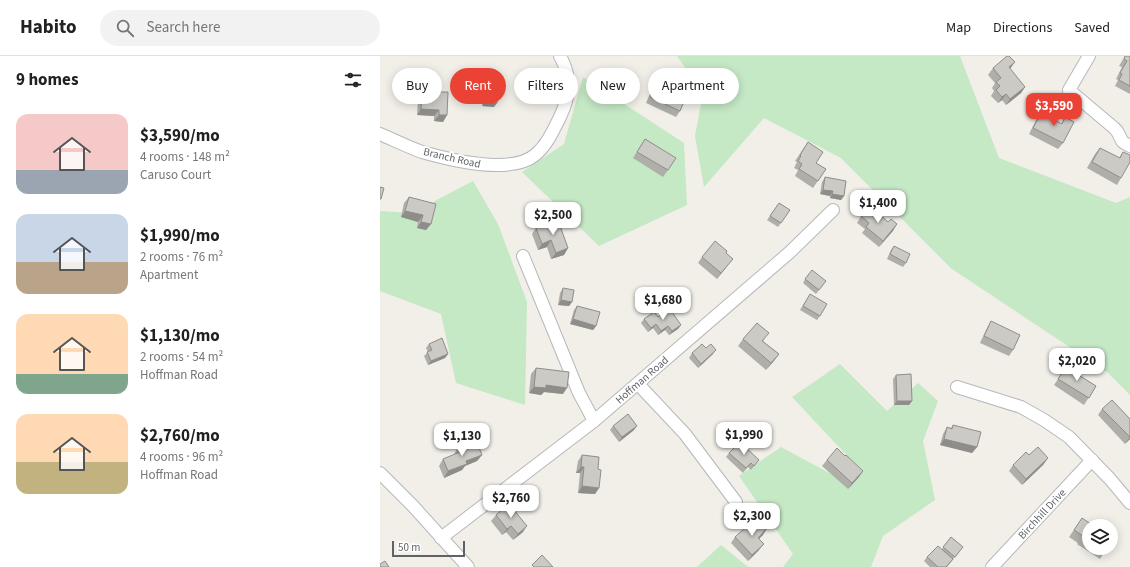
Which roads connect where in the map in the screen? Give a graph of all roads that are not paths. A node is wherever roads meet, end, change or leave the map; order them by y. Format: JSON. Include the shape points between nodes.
{"nodes":[{"id":1,"x":560,"y":56,"type":"edge"},
{"id":2,"x":1089,"y":56,"type":"edge"},
{"id":3,"x":380,"y":134,"type":"edge"},
{"id":4,"x":1130,"y":146,"type":"edge"},
{"id":5,"x":833,"y":210,"type":"dead end"},
{"id":6,"x":523,"y":256,"type":"dead end"},
{"id":7,"x":638,"y":384,"type":"junction"},
{"id":8,"x":957,"y":387,"type":"dead end"},
{"id":9,"x":594,"y":421,"type":"junction"},
{"id":10,"x":1092,"y":460,"type":"junction"},
{"id":11,"x":380,"y":473,"type":"edge"},
{"id":12,"x":736,"y":502,"type":"dead end"},
{"id":13,"x":1130,"y":503,"type":"edge"},
{"id":14,"x":441,"y":538,"type":"junction"},
{"id":15,"x":468,"y":567,"type":"edge"},
{"id":16,"x":992,"y":567,"type":"edge"}],
"edges":[{"from":1,"to":3,"type":"street","name":"Branch Road","via":[[567,72],[569,90],[566,102],[546,144],[526,161],[492,166],[473,164],[422,152]]},
{"from":2,"to":4,"type":"street","via":[[1069,90],[1113,127],[1119,133],[1120,139]]},
{"from":5,"to":7,"type":"street","name":"Hoffman Road","via":[[790,252]]},
{"from":6,"to":9,"type":"street","via":[[579,393]]},
{"from":7,"to":9,"type":"street","name":"Hoffman Road"},
{"from":7,"to":12,"type":"street","via":[[684,434]]},
{"from":8,"to":10,"type":"street","via":[[1021,407],[1069,437]]},
{"from":9,"to":14,"type":"street","name":"Hoffman Road"},
{"from":10,"to":13,"type":"street"},
{"from":10,"to":16,"type":"street","name":"Birchhill Drive"},
{"from":11,"to":14,"type":"street"},
{"from":14,"to":15,"type":"street"}]}
